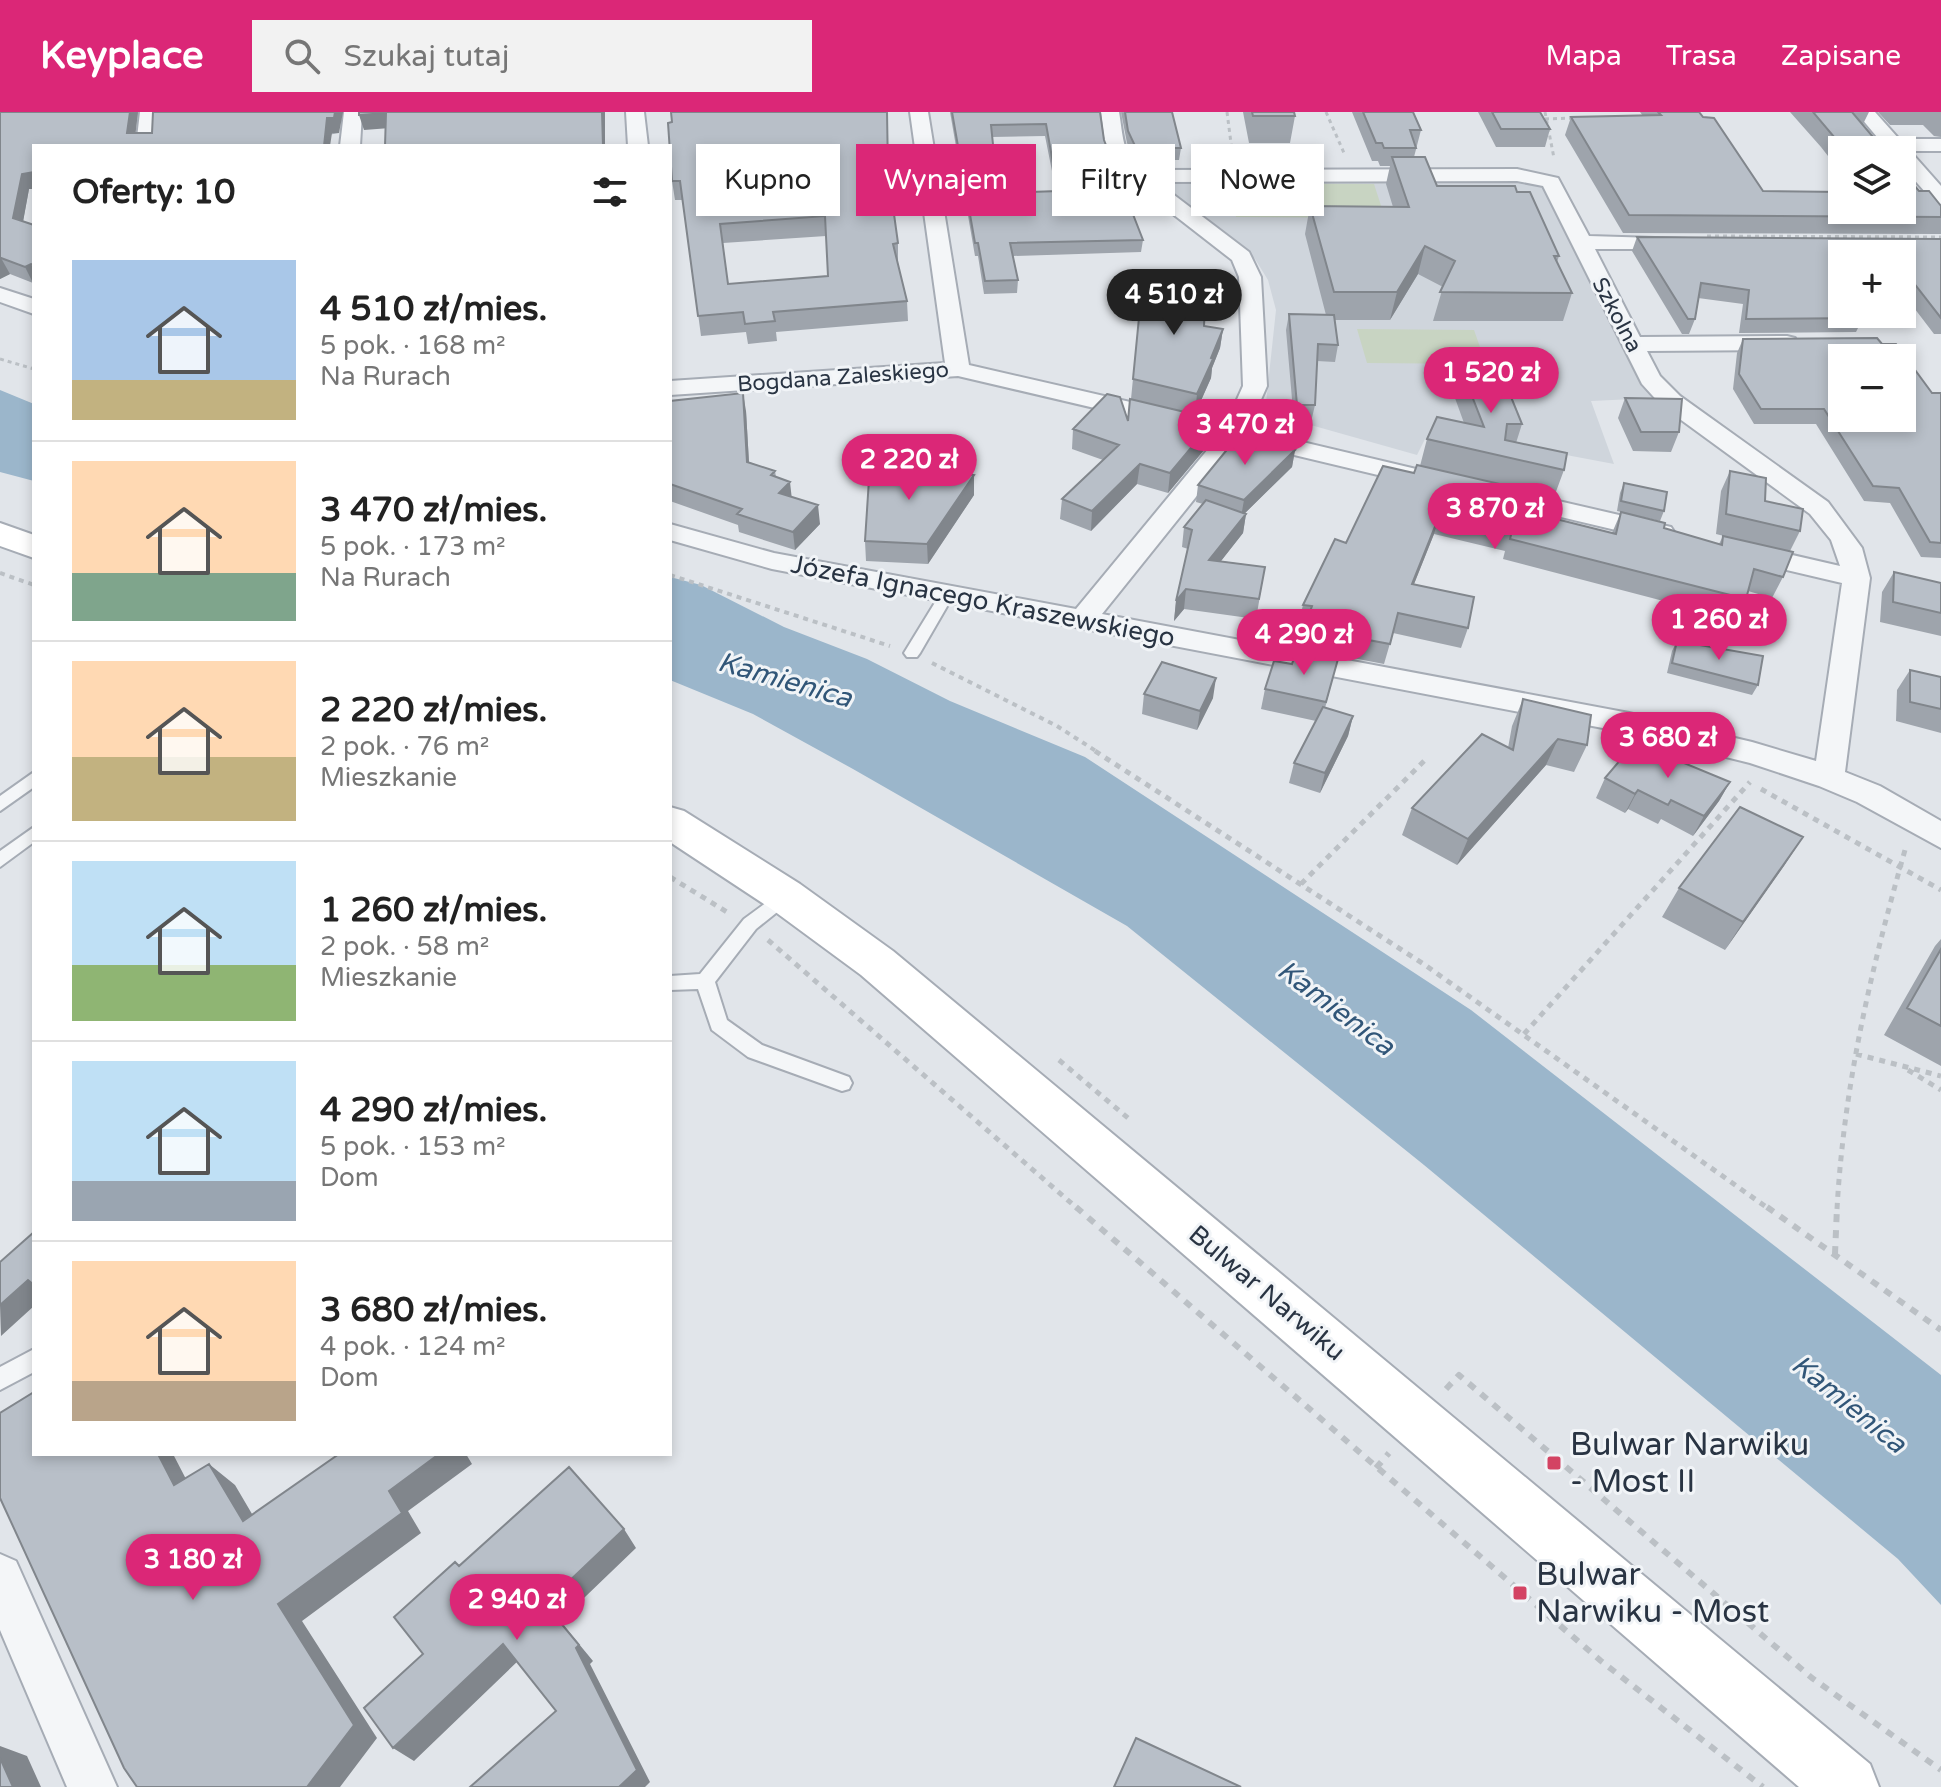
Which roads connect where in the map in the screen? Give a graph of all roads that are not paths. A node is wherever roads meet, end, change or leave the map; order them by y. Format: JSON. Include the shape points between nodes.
{"nodes":[{"id":1,"x":149,"y":112,"type":"edge"},
{"id":2,"x":353,"y":112,"type":"edge"},
{"id":3,"x":635,"y":112,"type":"edge"},
{"id":4,"x":919,"y":112,"type":"edge"},
{"id":5,"x":1110,"y":112,"type":"edge"},
{"id":6,"x":1865,"y":112,"type":"edge"},
{"id":7,"x":1886,"y":136,"type":"edge"},
{"id":8,"x":146,"y":144,"type":"edge"},
{"id":9,"x":350,"y":144,"type":"edge"},
{"id":10,"x":638,"y":144,"type":"edge"},
{"id":11,"x":1115,"y":144,"type":"edge"},
{"id":12,"x":1941,"y":145,"type":"edge"},
{"id":13,"x":1916,"y":148,"type":"edge"},
{"id":14,"x":1916,"y":170,"type":"edge"},
{"id":15,"x":1175,"y":176,"type":"edge"},
{"id":16,"x":1941,"y":198,"type":"edge"},
{"id":17,"x":1175,"y":207,"type":"edge"},
{"id":18,"x":1708,"y":239,"type":"edge"},
{"id":19,"x":1579,"y":242,"type":"junction"},
{"id":20,"x":0,"y":295,"type":"edge"},
{"id":21,"x":32,"y":306,"type":"edge"},
{"id":22,"x":1802,"y":343,"type":"edge"},
{"id":23,"x":1631,"y":344,"type":"junction"},
{"id":24,"x":958,"y":369,"type":"junction"},
{"id":25,"x":672,"y":388,"type":"edge"},
{"id":26,"x":1234,"y":434,"type":"junction"},
{"id":27,"x":1452,"y":484,"type":"edge"},
{"id":28,"x":1483,"y":491,"type":"edge"},
{"id":29,"x":672,"y":533,"type":"edge"},
{"id":30,"x":0,"y":534,"type":"edge"},
{"id":31,"x":1685,"y":538,"type":"edge"},
{"id":32,"x":1716,"y":545,"type":"edge"},
{"id":33,"x":32,"y":546,"type":"edge"},
{"id":34,"x":1856,"y":578,"type":"junction"},
{"id":35,"x":946,"y":596,"type":"junction"},
{"id":36,"x":1084,"y":618,"type":"junction"},
{"id":37,"x":912,"y":653,"type":"road end"},
{"id":38,"x":1829,"y":777,"type":"junction"},
{"id":39,"x":32,"y":780,"type":"edge"},
{"id":40,"x":0,"y":805,"type":"edge"},
{"id":41,"x":672,"y":823,"type":"edge"},
{"id":42,"x":32,"y":835,"type":"edge"},
{"id":43,"x":1941,"y":836,"type":"edge"},
{"id":44,"x":0,"y":861,"type":"edge"},
{"id":45,"x":785,"y":896,"type":"junction"},
{"id":46,"x":705,"y":981,"type":"junction"},
{"id":47,"x":672,"y":983,"type":"edge"},
{"id":48,"x":842,"y":1083,"type":"dead end"},
{"id":49,"x":32,"y":1361,"type":"edge"},
{"id":50,"x":0,"y":1379,"type":"edge"},
{"id":51,"x":0,"y":1577,"type":"edge"},
{"id":52,"x":92,"y":1787,"type":"edge"},
{"id":53,"x":1847,"y":1787,"type":"edge"}],
"edges":[{"from":1,"to":8,"type":"street"},
{"from":2,"to":9,"type":"street"},
{"from":3,"to":10,"type":"street"},
{"from":4,"to":24,"type":"street"},
{"from":5,"to":11,"type":"street"},
{"from":6,"to":7,"type":"street"},
{"from":12,"to":13,"type":"street"},
{"from":14,"to":16,"type":"street"},
{"from":15,"to":19,"type":"street","name":"Szkolna","via":[[1517,175],[1551,182]]},
{"from":17,"to":26,"type":"street","via":[[1241,257],[1250,277],[1255,386]]},
{"from":18,"to":19,"type":"street"},
{"from":19,"to":23,"type":"street","name":"Szkolna"},
{"from":20,"to":21,"type":"street"},
{"from":22,"to":23,"type":"street"},
{"from":23,"to":34,"type":"street","name":"Szkolna","via":[[1650,379],[1671,401],[1819,508],[1854,557]]},
{"from":24,"to":25,"type":"street","name":"Bogdana Zaleskiego"},
{"from":24,"to":26,"type":"street","name":"Bogdana Zaleskiego"},
{"from":26,"to":27,"type":"street","name":"Bogdana Zaleskiego"},
{"from":26,"to":36,"type":"street"},
{"from":28,"to":31,"type":"street"},
{"from":29,"to":35,"type":"street","name":"Józefa Ignacego Kraszewskiego","via":[[772,561]]},
{"from":30,"to":33,"type":"main road"},
{"from":32,"to":34,"type":"street"},
{"from":34,"to":38,"type":"street","name":"Szkolna"},
{"from":35,"to":36,"type":"street","name":"Józefa Ignacego Kraszewskiego"},
{"from":35,"to":37,"type":"lane"},
{"from":36,"to":38,"type":"street","name":"Józefa Ignacego Kraszewskiego","via":[[1629,723],[1763,754]]},
{"from":38,"to":43,"type":"street","name":"Józefa Ignacego Kraszewskiego","via":[[1885,800]]},
{"from":39,"to":40,"type":"lane"},
{"from":41,"to":45,"type":"main road","name":"Bulwar Narwiku"},
{"from":42,"to":44,"type":"lane"},
{"from":45,"to":46,"type":"lane","via":[[750,924]]},
{"from":45,"to":53,"type":"main road","name":"Bulwar Narwiku","via":[[877,963]]},
{"from":46,"to":47,"type":"lane"},
{"from":46,"to":48,"type":"lane","via":[[719,1025],[755,1051]]},
{"from":49,"to":50,"type":"lane"},
{"from":51,"to":52,"type":"street"}]}
